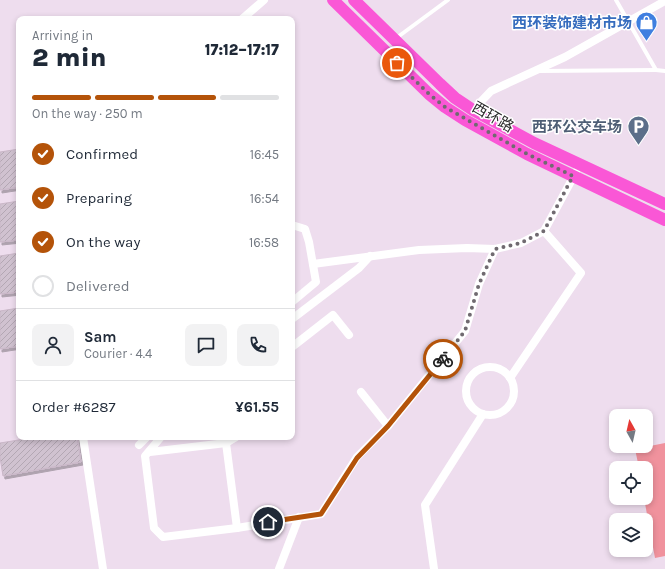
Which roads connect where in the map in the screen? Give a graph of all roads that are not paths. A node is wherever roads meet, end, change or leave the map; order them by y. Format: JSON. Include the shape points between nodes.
{"nodes":[{"id":1,"x":264,"y":0,"type":"edge"},
{"id":2,"x":333,"y":0,"type":"edge"},
{"id":3,"x":354,"y":0,"type":"edge"},
{"id":4,"x":448,"y":0,"type":"edge"},
{"id":5,"x":616,"y":0,"type":"edge"},
{"id":6,"x":665,"y":1,"type":"edge"},
{"id":7,"x":245,"y":16,"type":"edge"},
{"id":8,"x":628,"y":21,"type":"junction"},
{"id":9,"x":395,"y":40,"type":"junction"},
{"id":10,"x":656,"y":70,"type":"junction"},
{"id":11,"x":665,"y":71,"type":"edge"},
{"id":12,"x":532,"y":72,"type":"junction"},
{"id":13,"x":473,"y":110,"type":"junction"},
{"id":14,"x":580,"y":164,"type":"junction"},
{"id":15,"x":573,"y":176,"type":"junction"},
{"id":16,"x":665,"y":204,"type":"edge"},
{"id":17,"x":665,"y":220,"type":"edge"},
{"id":18,"x":295,"y":226,"type":"edge"},
{"id":19,"x":544,"y":231,"type":"junction"},
{"id":20,"x":495,"y":249,"type":"junction"},
{"id":21,"x":370,"y":256,"type":"junction"},
{"id":22,"x":313,"y":264,"type":"junction"},
{"id":23,"x":295,"y":300,"type":"edge"},
{"id":24,"x":295,"y":317,"type":"edge"},
{"id":25,"x":349,"y":335,"type":"dead end"},
{"id":26,"x":295,"y":345,"type":"edge"},
{"id":27,"x":510,"y":378,"type":"junction"},
{"id":28,"x":361,"y":392,"type":"dead end"},
{"id":29,"x":483,"y":414,"type":"junction"},
{"id":30,"x":388,"y":426,"type":"junction"},
{"id":31,"x":83,"y":440,"type":"edge"},
{"id":32,"x":144,"y":440,"type":"edge"},
{"id":33,"x":159,"y":440,"type":"edge"},
{"id":34,"x":231,"y":440,"type":"edge"},
{"id":35,"x":226,"y":443,"type":"junction"},
{"id":36,"x":139,"y":445,"type":"dead end"},
{"id":37,"x":150,"y":452,"type":"junction"},
{"id":38,"x":299,"y":517,"type":"junction"},
{"id":39,"x":237,"y":528,"type":"junction"},
{"id":40,"x":103,"y":569,"type":"edge"},
{"id":41,"x":279,"y":569,"type":"edge"},
{"id":42,"x":434,"y":569,"type":"edge"}],
"edges":[{"from":1,"to":7,"type":"street"},
{"from":2,"to":15,"type":"main road","name":"西环路","via":[[445,107],[527,154]]},
{"from":3,"to":9,"type":"main road","name":"西环路"},
{"from":4,"to":9,"type":"lane"},
{"from":5,"to":8,"type":"lane"},
{"from":6,"to":8,"type":"street"},
{"from":8,"to":10,"type":"lane"},
{"from":8,"to":12,"type":"street","via":[[565,57]]},
{"from":9,"to":13,"type":"main road","name":"西环路","via":[[455,98]]},
{"from":10,"to":11,"type":"lane"},
{"from":10,"to":12,"type":"lane"},
{"from":12,"to":13,"type":"street","via":[[490,92]]},
{"from":13,"to":14,"type":"main road","name":"西环路"},
{"from":14,"to":15,"type":"street"},
{"from":14,"to":16,"type":"main road","name":"西环路"},
{"from":15,"to":17,"type":"main road","name":"西环路"},
{"from":15,"to":19,"type":"street"},
{"from":18,"to":22,"type":"street","via":[[305,228]]},
{"from":19,"to":20,"type":"street","via":[[521,243]]},
{"from":19,"to":27,"type":"street","via":[[582,273]]},
{"from":20,"to":21,"type":"street","via":[[419,250]]},
{"from":20,"to":30,"type":"street","via":[[479,284],[465,331]]},
{"from":21,"to":22,"type":"street"},
{"from":21,"to":24,"type":"street","via":[[359,268]]},
{"from":22,"to":23,"type":"street","via":[[316,282]]},
{"from":25,"to":26,"type":"street","via":[[333,315]]},
{"from":27,"to":29,"type":"street","via":[[513,386],[511,402],[499,413]]},
{"from":27,"to":29,"type":"street","via":[[497,368],[490,367],[482,368],[470,377],[467,383],[467,398],[470,405]]},
{"from":28,"to":30,"type":"street"},
{"from":29,"to":42,"type":"street","via":[[425,506]]},
{"from":30,"to":38,"type":"street","via":[[357,458],[321,514]]},
{"from":31,"to":40,"type":"street"},
{"from":32,"to":36,"type":"street"},
{"from":33,"to":37,"type":"street"},
{"from":34,"to":35,"type":"street"},
{"from":35,"to":37,"type":"street"},
{"from":35,"to":39,"type":"street"},
{"from":37,"to":39,"type":"street","via":[[145,456],[154,528],[163,537]]},
{"from":38,"to":39,"type":"street"},
{"from":38,"to":41,"type":"street"}]}
